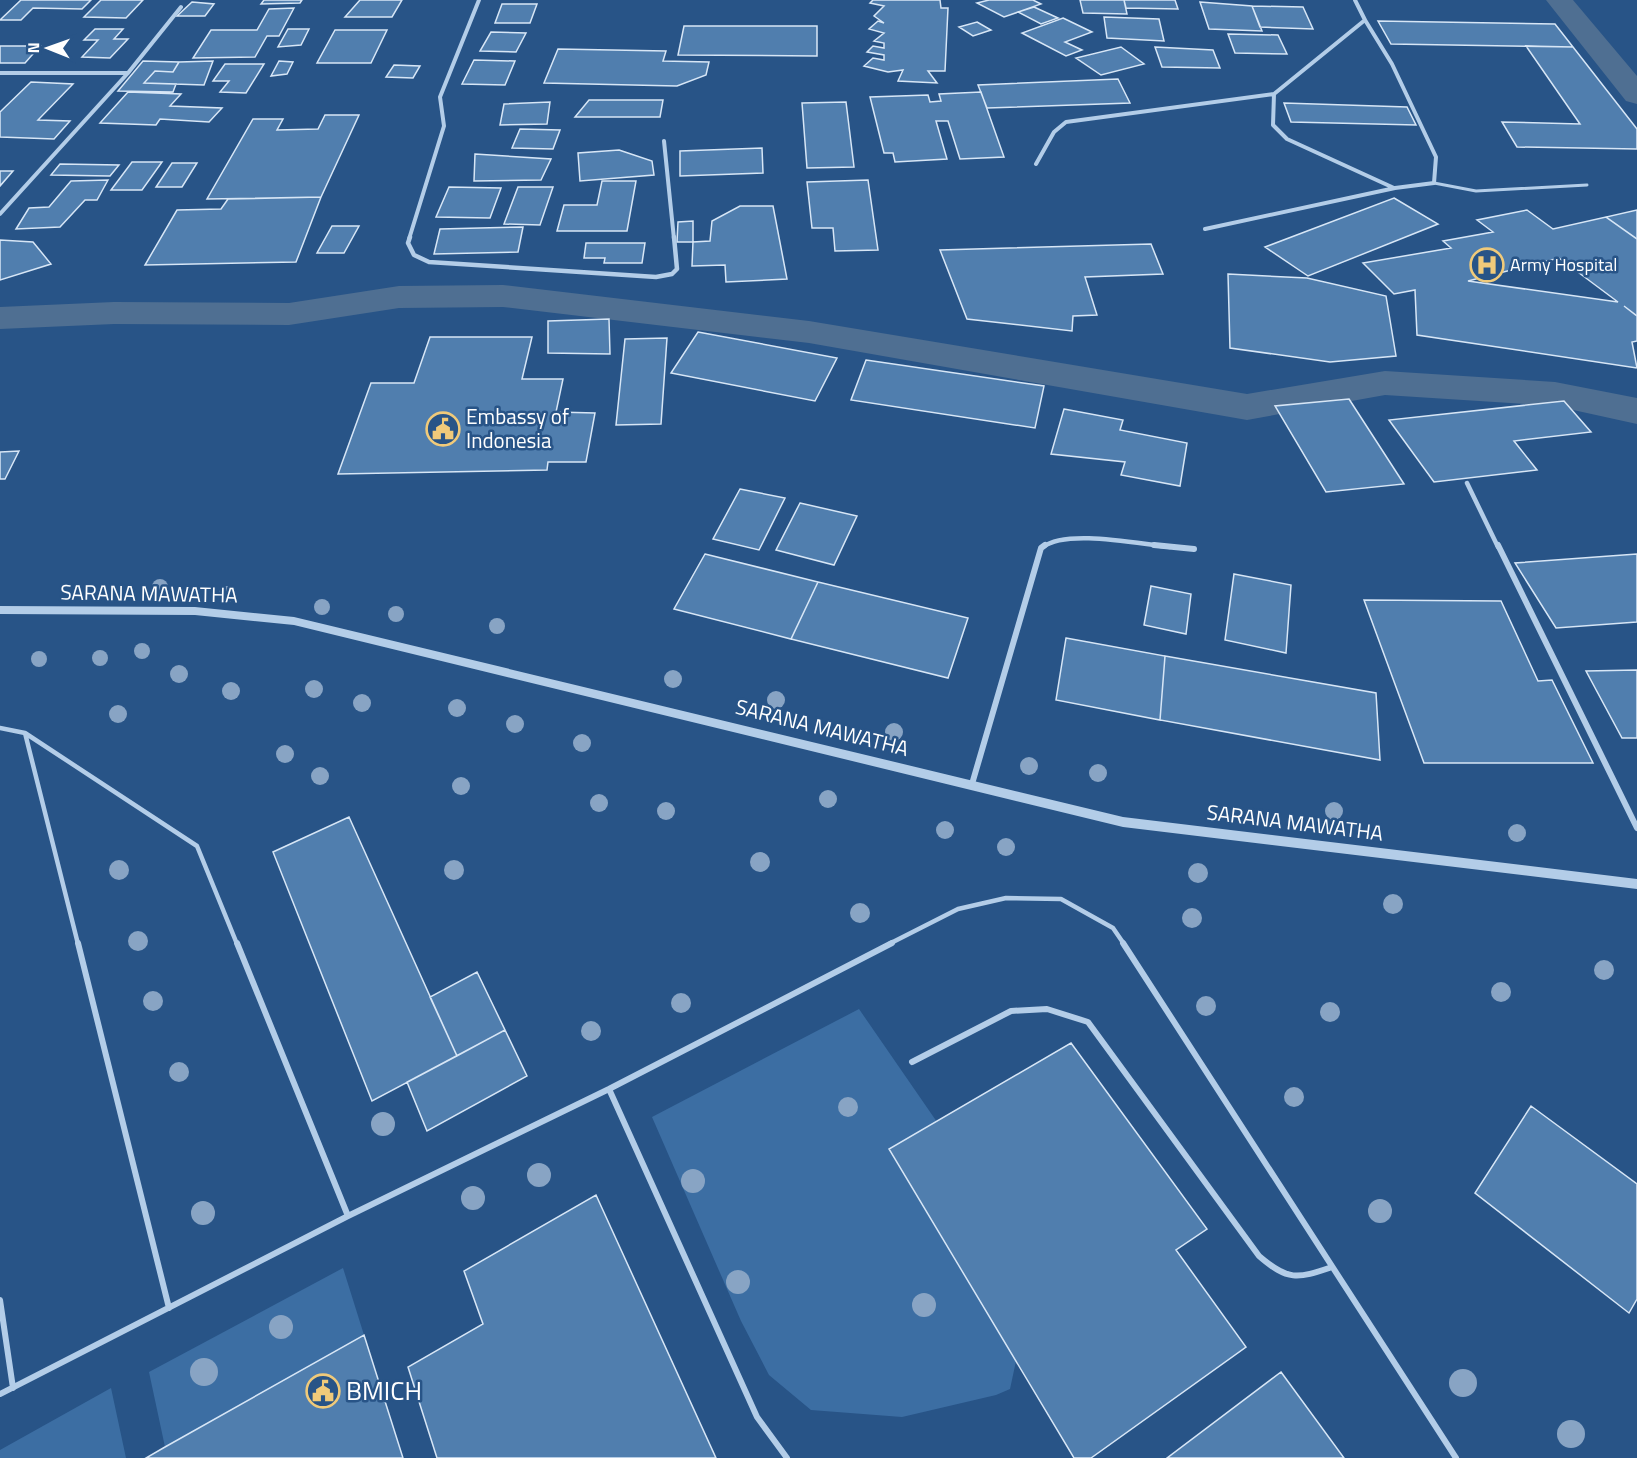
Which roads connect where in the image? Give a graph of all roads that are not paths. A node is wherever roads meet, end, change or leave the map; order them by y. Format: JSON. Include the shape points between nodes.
{"nodes":[{"id":1,"x":479,"y":0,"type":"edge"},
{"id":2,"x":1355,"y":0,"type":"edge"},
{"id":3,"x":181,"y":7,"type":"dead end"},
{"id":4,"x":1365,"y":20,"type":"junction"},
{"id":5,"x":0,"y":73,"type":"edge"},
{"id":6,"x":128,"y":73,"type":"junction"},
{"id":7,"x":1275,"y":94,"type":"junction"},
{"id":8,"x":664,"y":141,"type":"dead end"},
{"id":9,"x":1036,"y":164,"type":"dead end"},
{"id":10,"x":1434,"y":183,"type":"junction"},
{"id":11,"x":1587,"y":185,"type":"dead end"},
{"id":12,"x":1395,"y":188,"type":"junction"},
{"id":13,"x":0,"y":214,"type":"edge"},
{"id":14,"x":1205,"y":229,"type":"dead end"},
{"id":15,"x":1467,"y":483,"type":"dead end"},
{"id":16,"x":1194,"y":549,"type":"dead end"},
{"id":17,"x":0,"y":610,"type":"edge"},
{"id":18,"x":0,"y":728,"type":"edge"},
{"id":19,"x":25,"y":733,"type":"junction"},
{"id":20,"x":972,"y":784,"type":"junction"},
{"id":21,"x":1637,"y":828,"type":"edge"},
{"id":22,"x":1637,"y":884,"type":"edge"},
{"id":23,"x":912,"y":1062,"type":"dead end"},
{"id":24,"x":609,"y":1089,"type":"junction"},
{"id":25,"x":348,"y":1216,"type":"junction"},
{"id":26,"x":1332,"y":1267,"type":"junction"},
{"id":27,"x":0,"y":1300,"type":"edge"},
{"id":28,"x":169,"y":1308,"type":"junction"},
{"id":29,"x":13,"y":1388,"type":"junction"},
{"id":30,"x":0,"y":1394,"type":"edge"},
{"id":31,"x":787,"y":1458,"type":"edge"},
{"id":32,"x":1456,"y":1458,"type":"edge"}],
"edges":[{"from":1,"to":8,"type":"street","via":[[440,97],[444,126],[408,243],[414,255],[429,262],[656,277],[672,274],[677,269]]},
{"from":2,"to":4,"type":"street"},
{"from":3,"to":6,"type":"street"},
{"from":4,"to":7,"type":"street"},
{"from":4,"to":10,"type":"street","via":[[1392,64],[1436,157]]},
{"from":5,"to":6,"type":"street"},
{"from":6,"to":13,"type":"street"},
{"from":7,"to":9,"type":"street","via":[[1066,122],[1054,132]]},
{"from":7,"to":12,"type":"street","via":[[1273,125],[1287,139]]},
{"from":10,"to":11,"type":"lane","via":[[1476,191]]},
{"from":10,"to":12,"type":"street"},
{"from":12,"to":14,"type":"street"},
{"from":15,"to":21,"type":"street"},
{"from":16,"to":20,"type":"street","via":[[1071,537],[1052,540],[1041,548]]},
{"from":17,"to":20,"type":"street","name":"SARANA MAWATHA","via":[[195,611],[294,621]]},
{"from":18,"to":19,"type":"lane"},
{"from":19,"to":25,"type":"lane","via":[[197,846]]},
{"from":19,"to":28,"type":"lane"},
{"from":20,"to":22,"type":"street","name":"SARANA MAWATHA","via":[[1123,822]]},
{"from":23,"to":26,"type":"lane","via":[[1011,1011],[1047,1009],[1088,1022],[1259,1256],[1277,1272],[1300,1279]]},
{"from":24,"to":25,"type":"lane"},
{"from":24,"to":26,"type":"lane","via":[[958,909],[1006,898],[1061,899],[1113,928]]},
{"from":24,"to":31,"type":"lane","via":[[757,1417]]},
{"from":25,"to":28,"type":"lane"},
{"from":26,"to":32,"type":"lane"},
{"from":27,"to":29,"type":"lane"},
{"from":28,"to":29,"type":"lane"},
{"from":29,"to":30,"type":"lane"}]}
